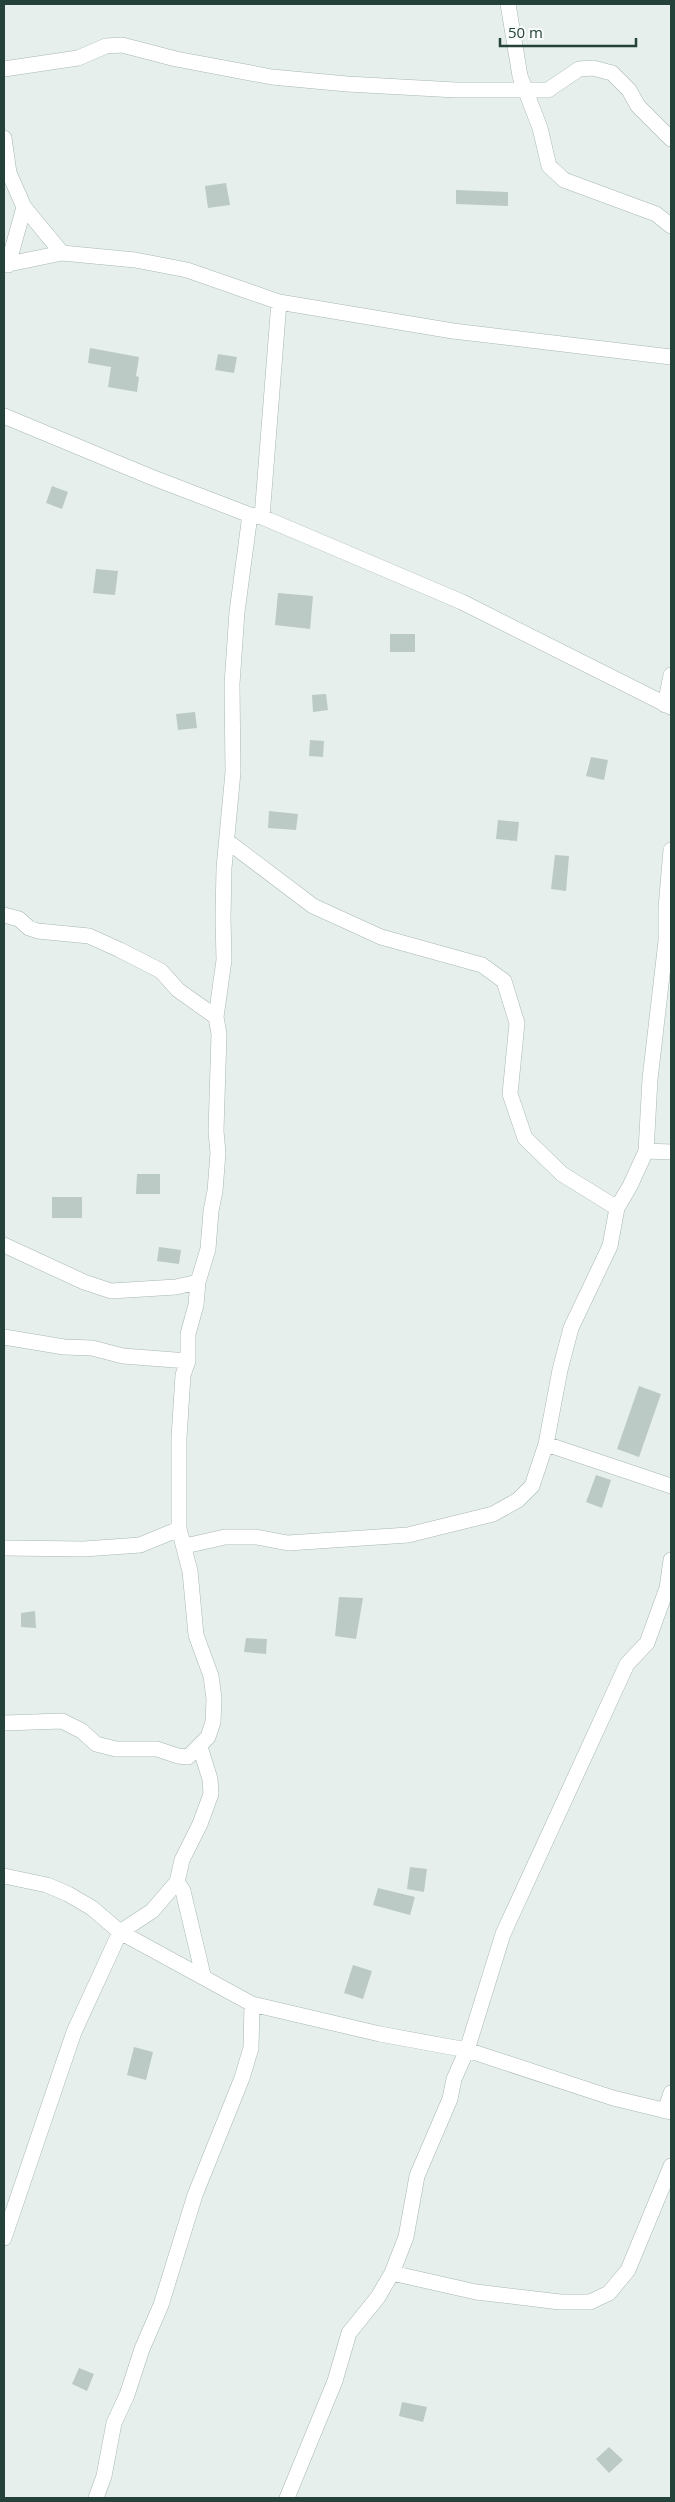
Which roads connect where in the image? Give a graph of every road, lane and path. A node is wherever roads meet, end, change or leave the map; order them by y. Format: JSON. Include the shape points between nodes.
{"nodes":[{"id":1,"x":508,"y":4,"type":"edge"},
{"id":2,"x":4,"y":69,"type":"edge"},
{"id":3,"x":526,"y":90,"type":"junction"},
{"id":4,"x":4,"y":138,"type":"edge"},
{"id":5,"x":671,"y":139,"type":"edge"},
{"id":6,"x":24,"y":207,"type":"junction"},
{"id":7,"x":671,"y":226,"type":"edge"},
{"id":8,"x":62,"y":253,"type":"junction"},
{"id":9,"x":6,"y":265,"type":"edge"},
{"id":10,"x":280,"y":302,"type":"junction"},
{"id":11,"x":671,"y":357,"type":"edge"},
{"id":12,"x":4,"y":416,"type":"edge"},
{"id":13,"x":256,"y":516,"type":"junction"},
{"id":14,"x":671,"y":675,"type":"edge"},
{"id":15,"x":668,"y":706,"type":"edge"},
{"id":16,"x":227,"y":841,"type":"junction"},
{"id":17,"x":671,"y":850,"type":"edge"},
{"id":18,"x":4,"y":914,"type":"edge"},
{"id":19,"x":216,"y":1017,"type":"junction"},
{"id":20,"x":646,"y":1151,"type":"junction"},
{"id":21,"x":671,"y":1152,"type":"edge"},
{"id":22,"x":617,"y":1208,"type":"junction"},
{"id":23,"x":4,"y":1245,"type":"edge"},
{"id":24,"x":198,"y":1282,"type":"junction"},
{"id":25,"x":4,"y":1337,"type":"edge"},
{"id":26,"x":188,"y":1360,"type":"junction"},
{"id":27,"x":546,"y":1444,"type":"junction"},
{"id":28,"x":671,"y":1486,"type":"edge"},
{"id":29,"x":179,"y":1529,"type":"junction"},
{"id":30,"x":185,"y":1546,"type":"junction"},
{"id":31,"x":4,"y":1548,"type":"edge"},
{"id":32,"x":671,"y":1560,"type":"edge"},
{"id":33,"x":4,"y":1723,"type":"edge"},
{"id":34,"x":200,"y":1747,"type":"junction"},
{"id":35,"x":4,"y":1876,"type":"edge"},
{"id":36,"x":177,"y":1882,"type":"junction"},
{"id":37,"x":120,"y":1932,"type":"junction"},
{"id":38,"x":203,"y":1976,"type":"junction"},
{"id":39,"x":252,"y":2004,"type":"junction"},
{"id":40,"x":467,"y":2050,"type":"junction"},
{"id":41,"x":671,"y":2093,"type":"edge"},
{"id":42,"x":668,"y":2111,"type":"edge"},
{"id":43,"x":671,"y":2166,"type":"edge"},
{"id":44,"x":4,"y":2238,"type":"edge"},
{"id":45,"x":392,"y":2274,"type":"junction"},
{"id":46,"x":96,"y":2498,"type":"edge"},
{"id":47,"x":287,"y":2498,"type":"edge"}],
"edges":[{"from":1,"to":3,"type":"street","via":[[520,76]]},
{"from":2,"to":3,"type":"street","via":[[78,58],[106,46],[122,45],[176,59],[272,76],[347,84]]},
{"from":3,"to":5,"type":"street","via":[[548,90],[580,69],[593,68],[612,73],[629,90],[638,106]]},
{"from":3,"to":7,"type":"street","via":[[549,166],[564,180],[656,214]]},
{"from":4,"to":6,"type":"street","via":[[9,173]]},
{"from":6,"to":8,"type":"street"},
{"from":6,"to":9,"type":"street"},
{"from":8,"to":9,"type":"street"},
{"from":8,"to":10,"type":"street","via":[[135,260],[187,270]]},
{"from":10,"to":11,"type":"street","via":[[453,331]]},
{"from":10,"to":13,"type":"street"},
{"from":12,"to":13,"type":"street","via":[[151,478]]},
{"from":13,"to":15,"type":"street","via":[[462,602]]},
{"from":13,"to":16,"type":"street","via":[[237,612],[231,712],[233,772]]},
{"from":14,"to":15,"type":"street"},
{"from":16,"to":19,"type":"street","via":[[222,918],[224,960]]},
{"from":16,"to":22,"type":"street","via":[[313,906],[381,937],[482,965],[504,981],[517,1024],[510,1094],[525,1138],[562,1174]]},
{"from":17,"to":20,"type":"street","via":[[666,941],[650,1079]]},
{"from":18,"to":19,"type":"street","via":[[19,919],[38,932],[89,936],[120,950],[161,972],[178,990]]},
{"from":19,"to":24,"type":"street","via":[[219,1034],[218,1153],[208,1249]]},
{"from":20,"to":21,"type":"street"},
{"from":20,"to":22,"type":"street"},
{"from":22,"to":27,"type":"street","via":[[610,1246],[570,1328]]},
{"from":23,"to":24,"type":"street","via":[[84,1282],[112,1291],[176,1287]]},
{"from":24,"to":26,"type":"street","via":[[188,1334]]},
{"from":25,"to":26,"type":"street","via":[[92,1348],[123,1356]]},
{"from":26,"to":29,"type":"street","via":[[179,1438]]},
{"from":27,"to":28,"type":"street"},
{"from":27,"to":30,"type":"street","via":[[532,1486],[518,1500],[493,1514],[408,1535],[288,1543],[226,1536]]},
{"from":29,"to":30,"type":"street"},
{"from":29,"to":31,"type":"street","via":[[134,1546]]},
{"from":30,"to":34,"type":"street","via":[[196,1635],[214,1699],[208,1737]]},
{"from":32,"to":40,"type":"street","via":[[667,1588],[647,1643],[627,1664],[503,1934]]},
{"from":33,"to":34,"type":"street","via":[[62,1722],[82,1731],[96,1744],[116,1749],[157,1749],[188,1757]]},
{"from":34,"to":36,"type":"street","via":[[211,1794],[182,1860]]},
{"from":35,"to":37,"type":"street","via":[[47,1885],[68,1894],[92,1908]]},
{"from":36,"to":37,"type":"street","via":[[152,1911]]},
{"from":36,"to":38,"type":"street","via":[[183,1891]]},
{"from":37,"to":38,"type":"street"},
{"from":37,"to":44,"type":"street","via":[[74,2032]]},
{"from":38,"to":39,"type":"street"},
{"from":39,"to":40,"type":"street","via":[[380,2034]]},
{"from":39,"to":46,"type":"street","via":[[251,2048],[242,2078],[195,2195],[161,2305],[142,2349],[128,2395],[114,2423],[104,2476]]},
{"from":40,"to":42,"type":"street","via":[[613,2098]]},
{"from":40,"to":45,"type":"street","via":[[417,2176],[406,2237]]},
{"from":41,"to":42,"type":"street"},
{"from":43,"to":45,"type":"street","via":[[628,2270],[609,2293],[590,2302],[560,2302],[476,2292]]},
{"from":45,"to":47,"type":"street","via":[[349,2333],[335,2381]]}]}
